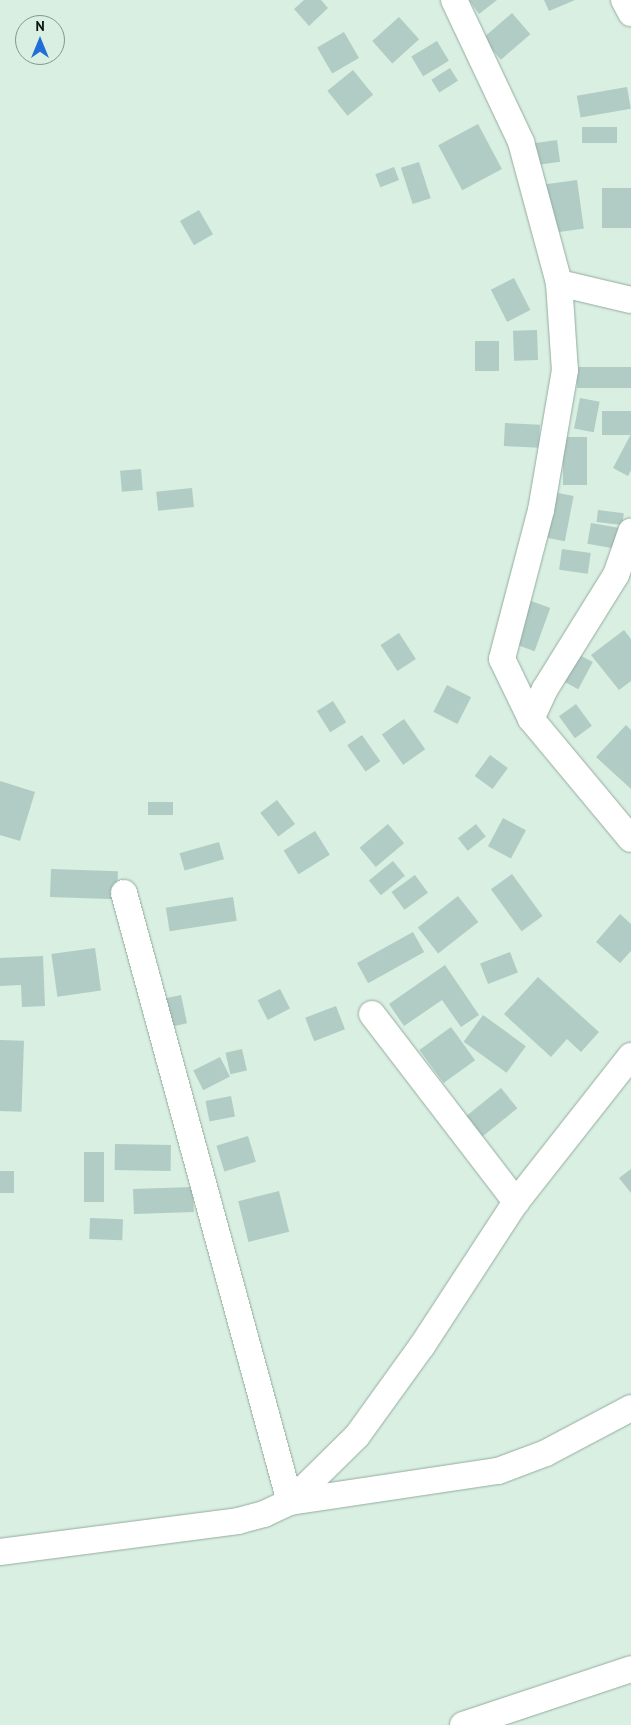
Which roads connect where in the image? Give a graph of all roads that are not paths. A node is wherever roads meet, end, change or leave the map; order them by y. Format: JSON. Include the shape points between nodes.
{"nodes":[{"id":1,"x":454,"y":0,"type":"edge"},
{"id":2,"x":624,"y":0,"type":"edge"},
{"id":3,"x":631,"y":14,"type":"edge"},
{"id":4,"x":559,"y":283,"type":"junction"},
{"id":5,"x":631,"y":300,"type":"edge"},
{"id":6,"x":631,"y":532,"type":"edge"},
{"id":7,"x":531,"y":718,"type":"junction"},
{"id":8,"x":631,"y":839,"type":"edge"},
{"id":9,"x":124,"y":893,"type":"dead end"},
{"id":10,"x":372,"y":1014,"type":"dead end"},
{"id":11,"x":631,"y":1056,"type":"edge"},
{"id":12,"x":516,"y":1202,"type":"junction"},
{"id":13,"x":631,"y":1408,"type":"edge"},
{"id":14,"x":290,"y":1502,"type":"junction"},
{"id":15,"x":0,"y":1552,"type":"edge"},
{"id":16,"x":631,"y":1669,"type":"edge"},
{"id":17,"x":506,"y":1718,"type":"edge"},
{"id":18,"x":463,"y":1725,"type":"edge"}],
"edges":[{"from":1,"to":4,"type":"street","via":[[521,142]]},
{"from":2,"to":3,"type":"street"},
{"from":4,"to":5,"type":"street"},
{"from":4,"to":7,"type":"street","via":[[565,370],[541,510],[502,659]]},
{"from":6,"to":7,"type":"street","via":[[616,574]]},
{"from":7,"to":8,"type":"street"},
{"from":9,"to":14,"type":"street"},
{"from":10,"to":12,"type":"street"},
{"from":11,"to":12,"type":"street"},
{"from":12,"to":14,"type":"street","via":[[422,1346],[357,1436]]},
{"from":13,"to":14,"type":"street","via":[[546,1453],[498,1472]]},
{"from":14,"to":15,"type":"street","via":[[238,1521]]},
{"from":16,"to":17,"type":"street"},
{"from":17,"to":18,"type":"street"}]}
